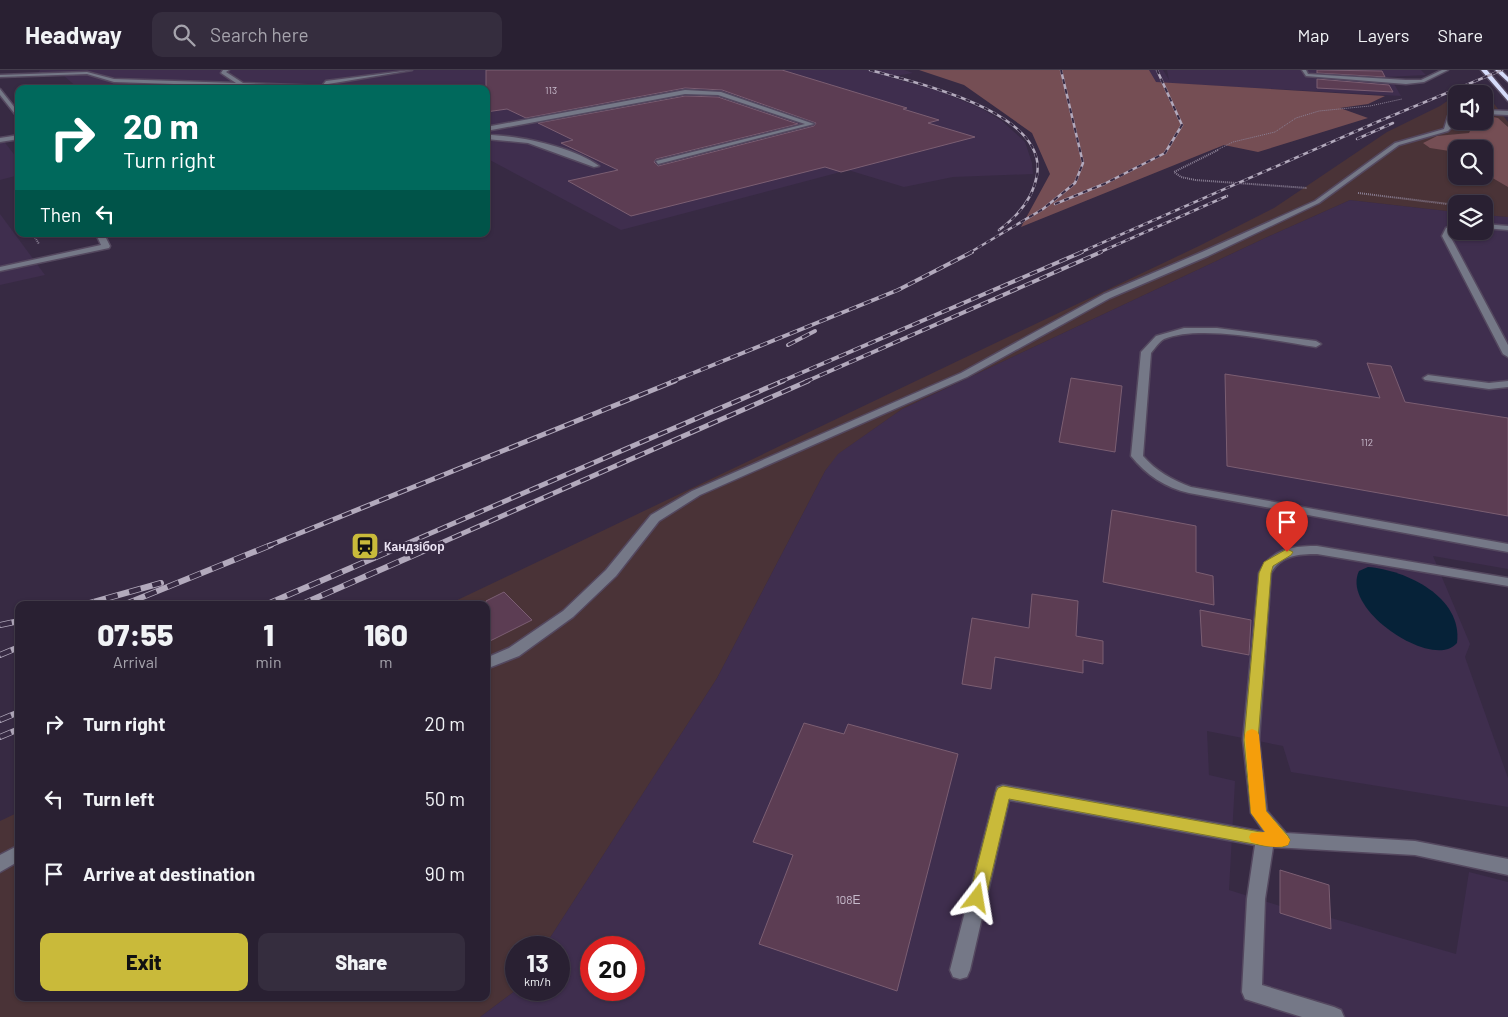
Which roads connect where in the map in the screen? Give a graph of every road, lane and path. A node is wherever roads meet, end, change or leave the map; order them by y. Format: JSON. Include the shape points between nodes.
{"nodes":[{"id":1,"x":228,"y":70,"type":"edge"},
{"id":2,"x":410,"y":70,"type":"edge"},
{"id":3,"x":1304,"y":70,"type":"edge"},
{"id":4,"x":1446,"y":70,"type":"edge"},
{"id":5,"x":1484,"y":70,"type":"edge"},
{"id":6,"x":1498,"y":70,"type":"edge"},
{"id":7,"x":52,"y":71,"type":"edge"},
{"id":8,"x":374,"y":73,"type":"edge"},
{"id":9,"x":0,"y":76,"type":"edge"},
{"id":10,"x":1508,"y":80,"type":"edge"},
{"id":11,"x":242,"y":85,"type":"joint"},
{"id":12,"x":326,"y":85,"type":"edge"},
{"id":13,"x":0,"y":91,"type":"edge"},
{"id":14,"x":1508,"y":99,"type":"edge"},
{"id":15,"x":1370,"y":106,"type":"dead end"},
{"id":16,"x":15,"y":112,"type":"edge"},
{"id":17,"x":1493,"y":112,"type":"edge"},
{"id":18,"x":1508,"y":113,"type":"edge"},
{"id":19,"x":490,"y":128,"type":"edge"},
{"id":20,"x":1448,"y":128,"type":"edge"},
{"id":21,"x":490,"y":137,"type":"edge"},
{"id":22,"x":15,"y":138,"type":"edge"},
{"id":23,"x":0,"y":140,"type":"edge"},
{"id":24,"x":658,"y":162,"type":"dead end"},
{"id":25,"x":596,"y":166,"type":"dead end"},
{"id":26,"x":1180,"y":177,"type":"dead end"},
{"id":27,"x":1493,"y":227,"type":"edge"},
{"id":28,"x":1508,"y":228,"type":"edge"},
{"id":29,"x":102,"y":237,"type":"edge"},
{"id":30,"x":1448,"y":240,"type":"edge"},
{"id":31,"x":0,"y":269,"type":"edge"},
{"id":32,"x":1316,"y":344,"type":"dead end"},
{"id":33,"x":1508,"y":354,"type":"edge"},
{"id":34,"x":1428,"y":378,"type":"dead end"},
{"id":35,"x":1508,"y":384,"type":"edge"},
{"id":36,"x":1508,"y":548,"type":"edge"},
{"id":37,"x":1505,"y":582,"type":"edge"},
{"id":38,"x":490,"y":662,"type":"edge"},
{"id":39,"x":1274,"y":840,"type":"junction"},
{"id":40,"x":15,"y":855,"type":"edge"},
{"id":41,"x":0,"y":864,"type":"edge"},
{"id":42,"x":1508,"y":867,"type":"edge"},
{"id":43,"x":960,"y":970,"type":"dead end"},
{"id":44,"x":1334,"y":1017,"type":"edge"}],
"edges":[{"from":1,"to":11,"type":"street","via":[[223,72]]},
{"from":2,"to":8,"type":"street"},
{"from":3,"to":4,"type":"street","via":[[1306,75],[1406,82],[1422,81]]},
{"from":5,"to":14,"type":"highway"},
{"from":6,"to":10,"type":"highway"},
{"from":7,"to":9,"type":"street"},
{"from":7,"to":11,"type":"street","via":[[87,73],[114,80]]},
{"from":8,"to":12,"type":"street"},
{"from":13,"to":16,"type":"street"},
{"from":15,"to":26,"type":"path","via":[[1319,111],[1296,118],[1275,132],[1233,142],[1174,172]]},
{"from":17,"to":18,"type":"street"},
{"from":19,"to":24,"type":"street","via":[[685,92],[719,93],[811,124]]},
{"from":20,"to":38,"type":"street","via":[[1398,144],[1317,202],[1124,288],[1000,357],[688,497],[655,518],[611,573],[568,614],[514,652]]},
{"from":21,"to":25,"type":"street","via":[[531,140]]},
{"from":22,"to":23,"type":"street"},
{"from":27,"to":28,"type":"street"},
{"from":29,"to":31,"type":"street","via":[[106,246]]},
{"from":30,"to":33,"type":"street"},
{"from":32,"to":36,"type":"street","via":[[1208,331],[1184,331],[1159,338],[1146,352],[1137,456],[1158,477],[1189,490]]},
{"from":34,"to":35,"type":"street","via":[[1489,386]]},
{"from":37,"to":39,"type":"street","via":[[1317,550],[1287,552],[1268,564],[1251,740],[1259,813]]},
{"from":39,"to":42,"type":"street","via":[[1415,848]]},
{"from":39,"to":43,"type":"street","via":[[1003,792]]},
{"from":39,"to":44,"type":"street","via":[[1256,899],[1252,992]]},
{"from":40,"to":41,"type":"street"}]}
